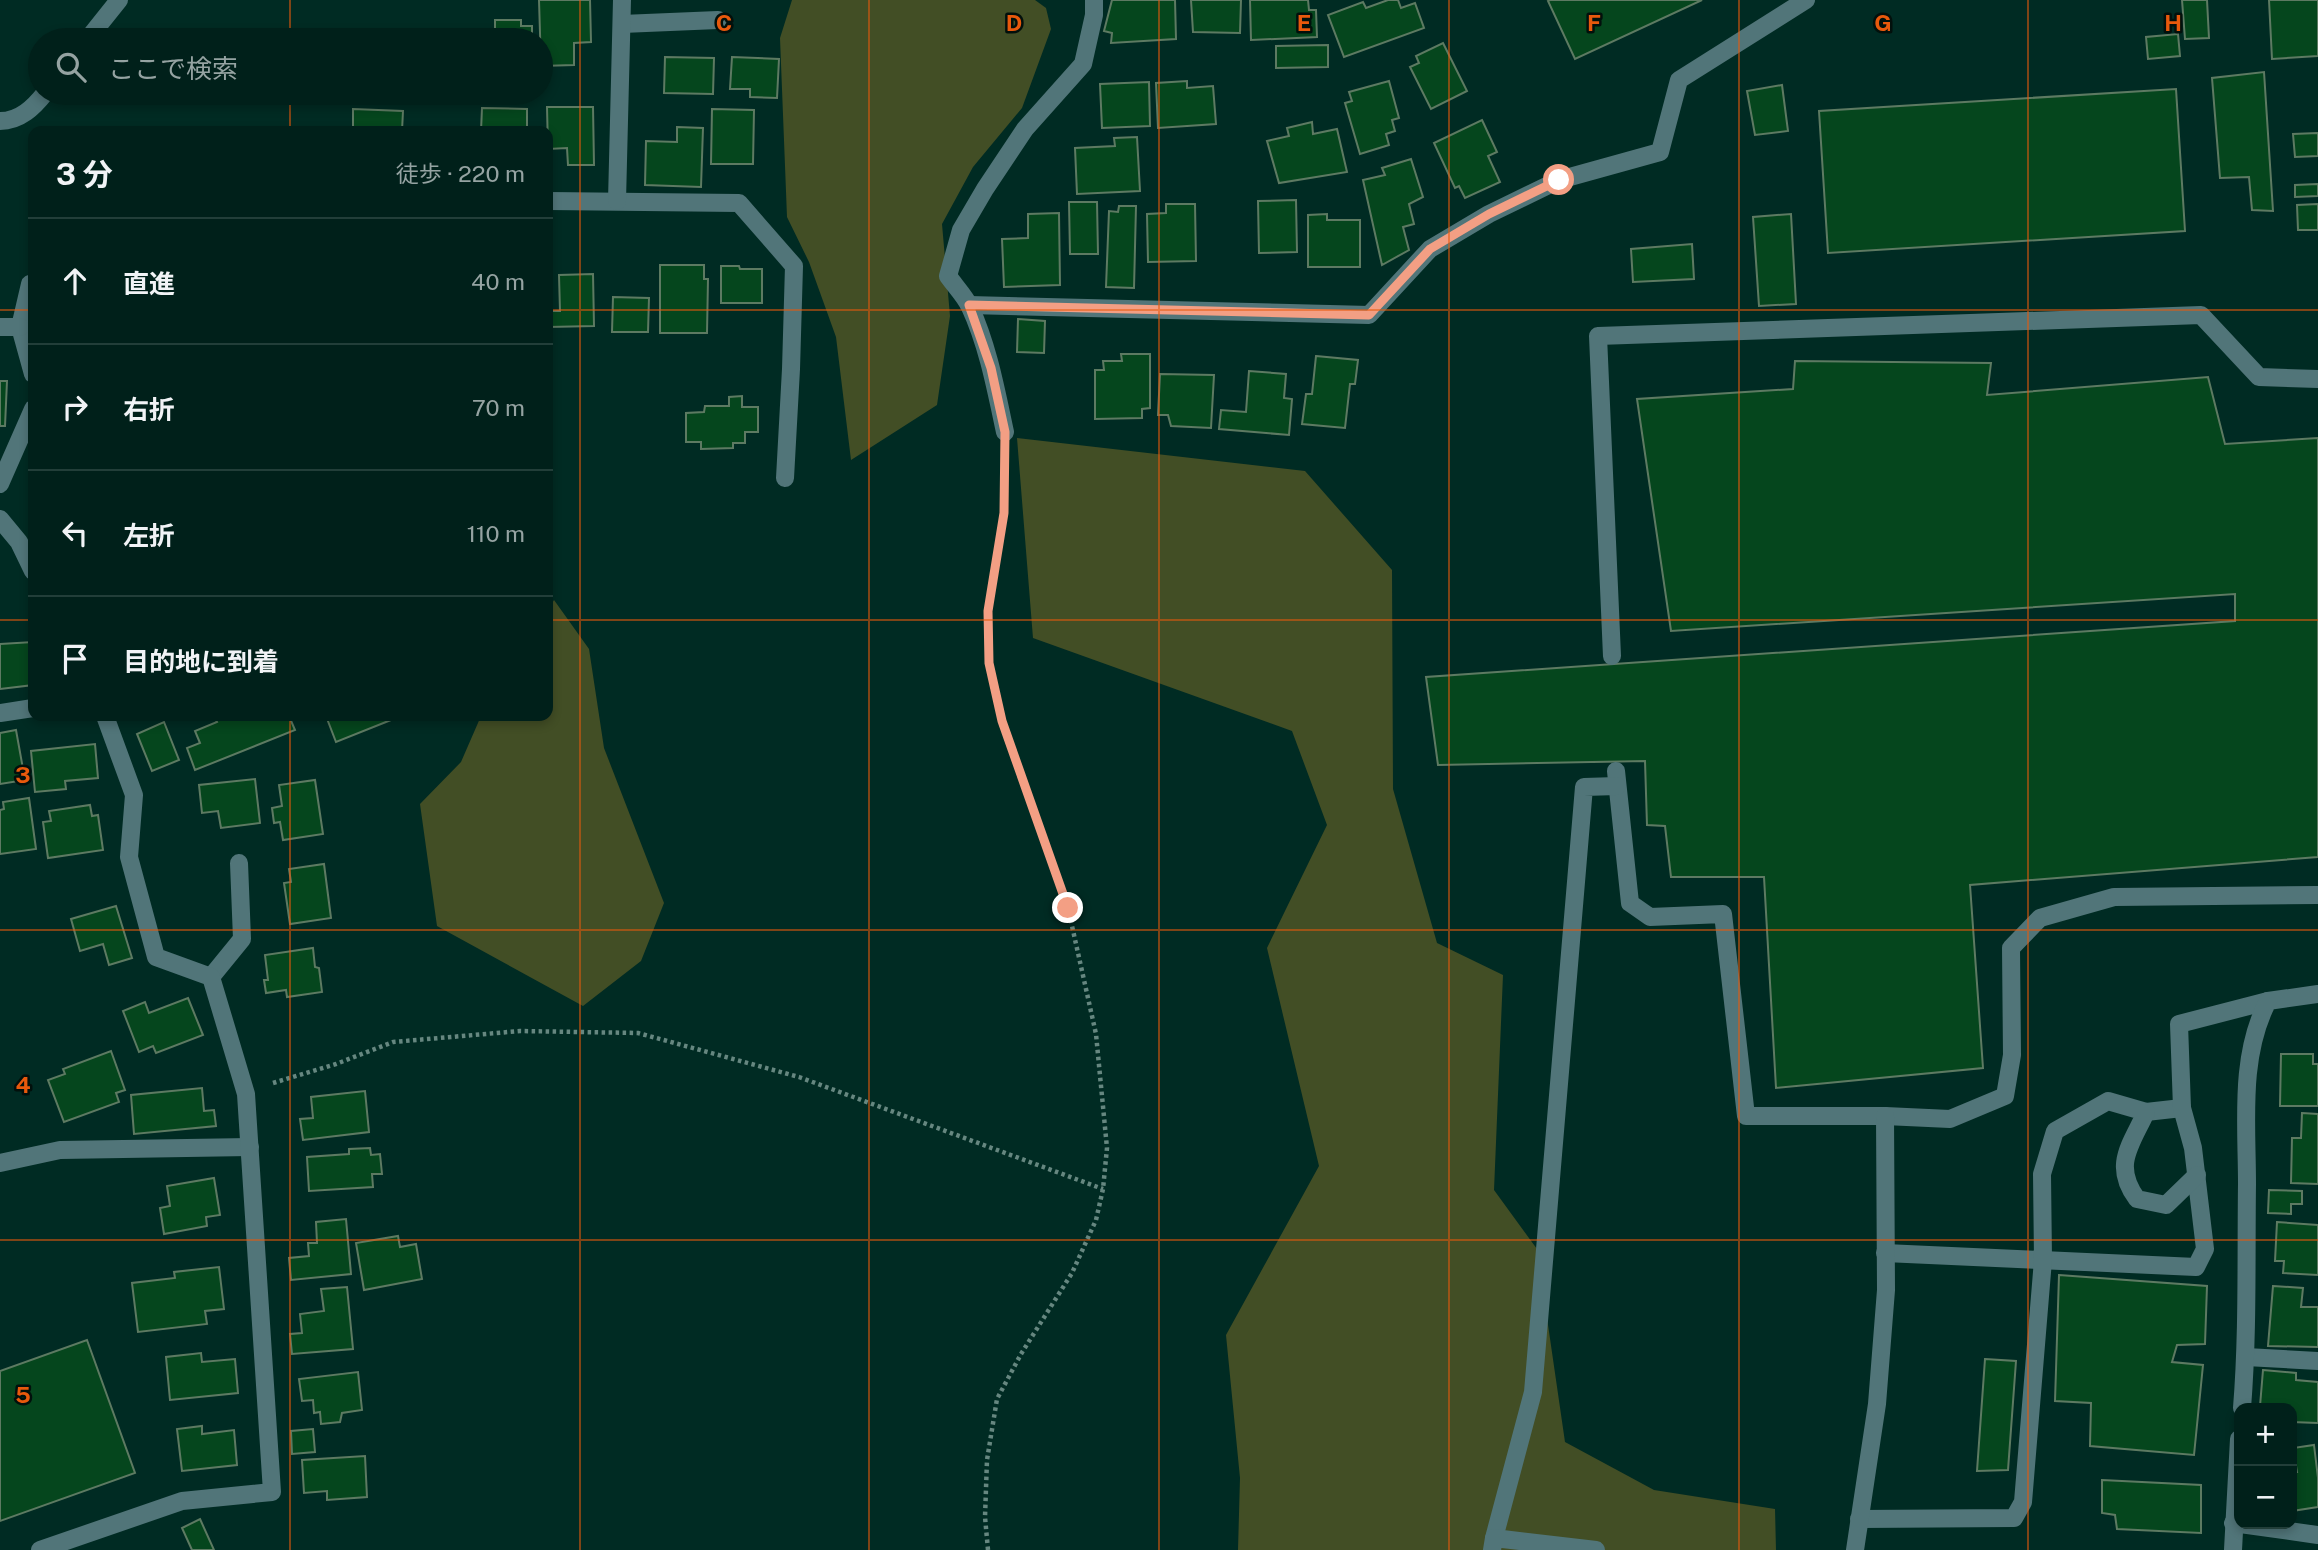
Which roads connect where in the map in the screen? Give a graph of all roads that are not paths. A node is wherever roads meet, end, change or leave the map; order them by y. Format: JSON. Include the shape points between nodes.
{"nodes":[{"id":1,"x":119,"y":0,"type":"edge"},
{"id":2,"x":622,"y":0,"type":"edge"},
{"id":3,"x":1094,"y":0,"type":"edge"},
{"id":4,"x":1806,"y":0,"type":"edge"},
{"id":5,"x":718,"y":20,"type":"dead end"},
{"id":6,"x":622,"y":23,"type":"junction"},
{"id":7,"x":97,"y":28,"type":"edge"},
{"id":8,"x":35,"y":105,"type":"edge"},
{"id":9,"x":0,"y":121,"type":"edge"},
{"id":10,"x":553,"y":201,"type":"edge"},
{"id":11,"x":617,"y":201,"type":"junction"},
{"id":12,"x":28,"y":293,"type":"edge"},
{"id":13,"x":969,"y":305,"type":"junction"},
{"id":14,"x":0,"y":327,"type":"edge"},
{"id":15,"x":20,"y":327,"type":"junction"},
{"id":16,"x":28,"y":355,"type":"edge"},
{"id":17,"x":2318,"y":379,"type":"edge"},
{"id":18,"x":28,"y":420,"type":"edge"},
{"id":19,"x":1005,"y":432,"type":"road end"},
{"id":20,"x":785,"y":478,"type":"dead end"},
{"id":21,"x":0,"y":484,"type":"edge"},
{"id":22,"x":0,"y":519,"type":"edge"},
{"id":23,"x":28,"y":561,"type":"edge"},
{"id":24,"x":1612,"y":656,"type":"dead end"},
{"id":25,"x":28,"y":709,"type":"edge"},
{"id":26,"x":0,"y":713,"type":"edge"},
{"id":27,"x":107,"y":721,"type":"edge"},
{"id":28,"x":239,"y":863,"type":"dead end"},
{"id":29,"x":2318,"y":895,"type":"edge"},
{"id":30,"x":211,"y":977,"type":"junction"},
{"id":31,"x":2318,"y":994,"type":"edge"},
{"id":32,"x":2268,"y":1001,"type":"junction"},
{"id":33,"x":2182,"y":1108,"type":"junction"},
{"id":34,"x":2146,"y":1112,"type":"junction"},
{"id":35,"x":1885,"y":1116,"type":"junction"},
{"id":36,"x":250,"y":1147,"type":"junction"},
{"id":37,"x":0,"y":1163,"type":"edge"},
{"id":38,"x":2197,"y":1175,"type":"junction"},
{"id":39,"x":1885,"y":1252,"type":"junction"},
{"id":40,"x":2043,"y":1260,"type":"junction"},
{"id":41,"x":2246,"y":1357,"type":"junction"},
{"id":42,"x":2318,"y":1361,"type":"edge"},
{"id":43,"x":2242,"y":1403,"type":"edge"},
{"id":44,"x":2237,"y":1466,"type":"edge"},
{"id":45,"x":1860,"y":1519,"type":"junction"},
{"id":46,"x":2233,"y":1523,"type":"junction"},
{"id":47,"x":2318,"y":1535,"type":"edge"},
{"id":48,"x":1493,"y":1544,"type":"edge"},
{"id":49,"x":40,"y":1550,"type":"edge"},
{"id":50,"x":1596,"y":1550,"type":"edge"},
{"id":51,"x":1855,"y":1550,"type":"edge"},
{"id":52,"x":2232,"y":1550,"type":"edge"}],
"edges":[{"from":1,"to":7,"type":"street"},
{"from":2,"to":6,"type":"street"},
{"from":3,"to":13,"type":"street","via":[[1083,64],[1025,128],[961,230],[948,276]]},
{"from":4,"to":13,"type":"street","via":[[1679,80],[1660,152],[1559,180],[1489,214],[1430,249],[1369,315]]},
{"from":5,"to":6,"type":"street"},
{"from":6,"to":11,"type":"street"},
{"from":8,"to":9,"type":"street"},
{"from":10,"to":11,"type":"street"},
{"from":11,"to":20,"type":"street","via":[[739,203],[794,266]]},
{"from":12,"to":15,"type":"street"},
{"from":13,"to":19,"type":"street","via":[[991,368]]},
{"from":14,"to":15,"type":"street"},
{"from":15,"to":16,"type":"street"},
{"from":17,"to":24,"type":"street","via":[[2259,377],[2201,315],[1598,336]]},
{"from":18,"to":21,"type":"street"},
{"from":22,"to":23,"type":"street"},
{"from":25,"to":26,"type":"street"},
{"from":27,"to":30,"type":"street","via":[[134,795],[129,857],[156,957]]},
{"from":28,"to":30,"type":"street","via":[[242,939]]},
{"from":29,"to":35,"type":"street","via":[[2114,897],[2040,918],[2011,948],[2012,1055],[2005,1096],[1950,1119]]},
{"from":30,"to":36,"type":"street","via":[[246,1094]]},
{"from":31,"to":32,"type":"street"},
{"from":32,"to":33,"type":"street","via":[[2179,1024]]},
{"from":32,"to":41,"type":"street","via":[[2247,1069]]},
{"from":33,"to":34,"type":"street"},
{"from":33,"to":38,"type":"street"},
{"from":34,"to":38,"type":"street","via":[[2124,1159],[2128,1187],[2137,1199],[2166,1205]]},
{"from":34,"to":40,"type":"street","via":[[2108,1101],[2055,1131],[2042,1174]]},
{"from":35,"to":39,"type":"street"},
{"from":35,"to":48,"type":"street","via":[[1746,1116],[1723,914],[1650,917],[1630,904],[1617,779],[1584,787],[1532,1392]]},
{"from":36,"to":37,"type":"street","via":[[60,1150]]},
{"from":36,"to":49,"type":"street","via":[[272,1492],[182,1501]]},
{"from":38,"to":40,"type":"street","via":[[2205,1250],[2196,1267]]},
{"from":39,"to":40,"type":"street"},
{"from":39,"to":45,"type":"street","via":[[1877,1404]]},
{"from":40,"to":45,"type":"street","via":[[2023,1502],[2014,1518]]},
{"from":41,"to":42,"type":"street"},
{"from":41,"to":43,"type":"street"},
{"from":44,"to":46,"type":"street"},
{"from":45,"to":51,"type":"street"},
{"from":46,"to":47,"type":"street"},
{"from":46,"to":52,"type":"street"},
{"from":48,"to":50,"type":"street"}]}
